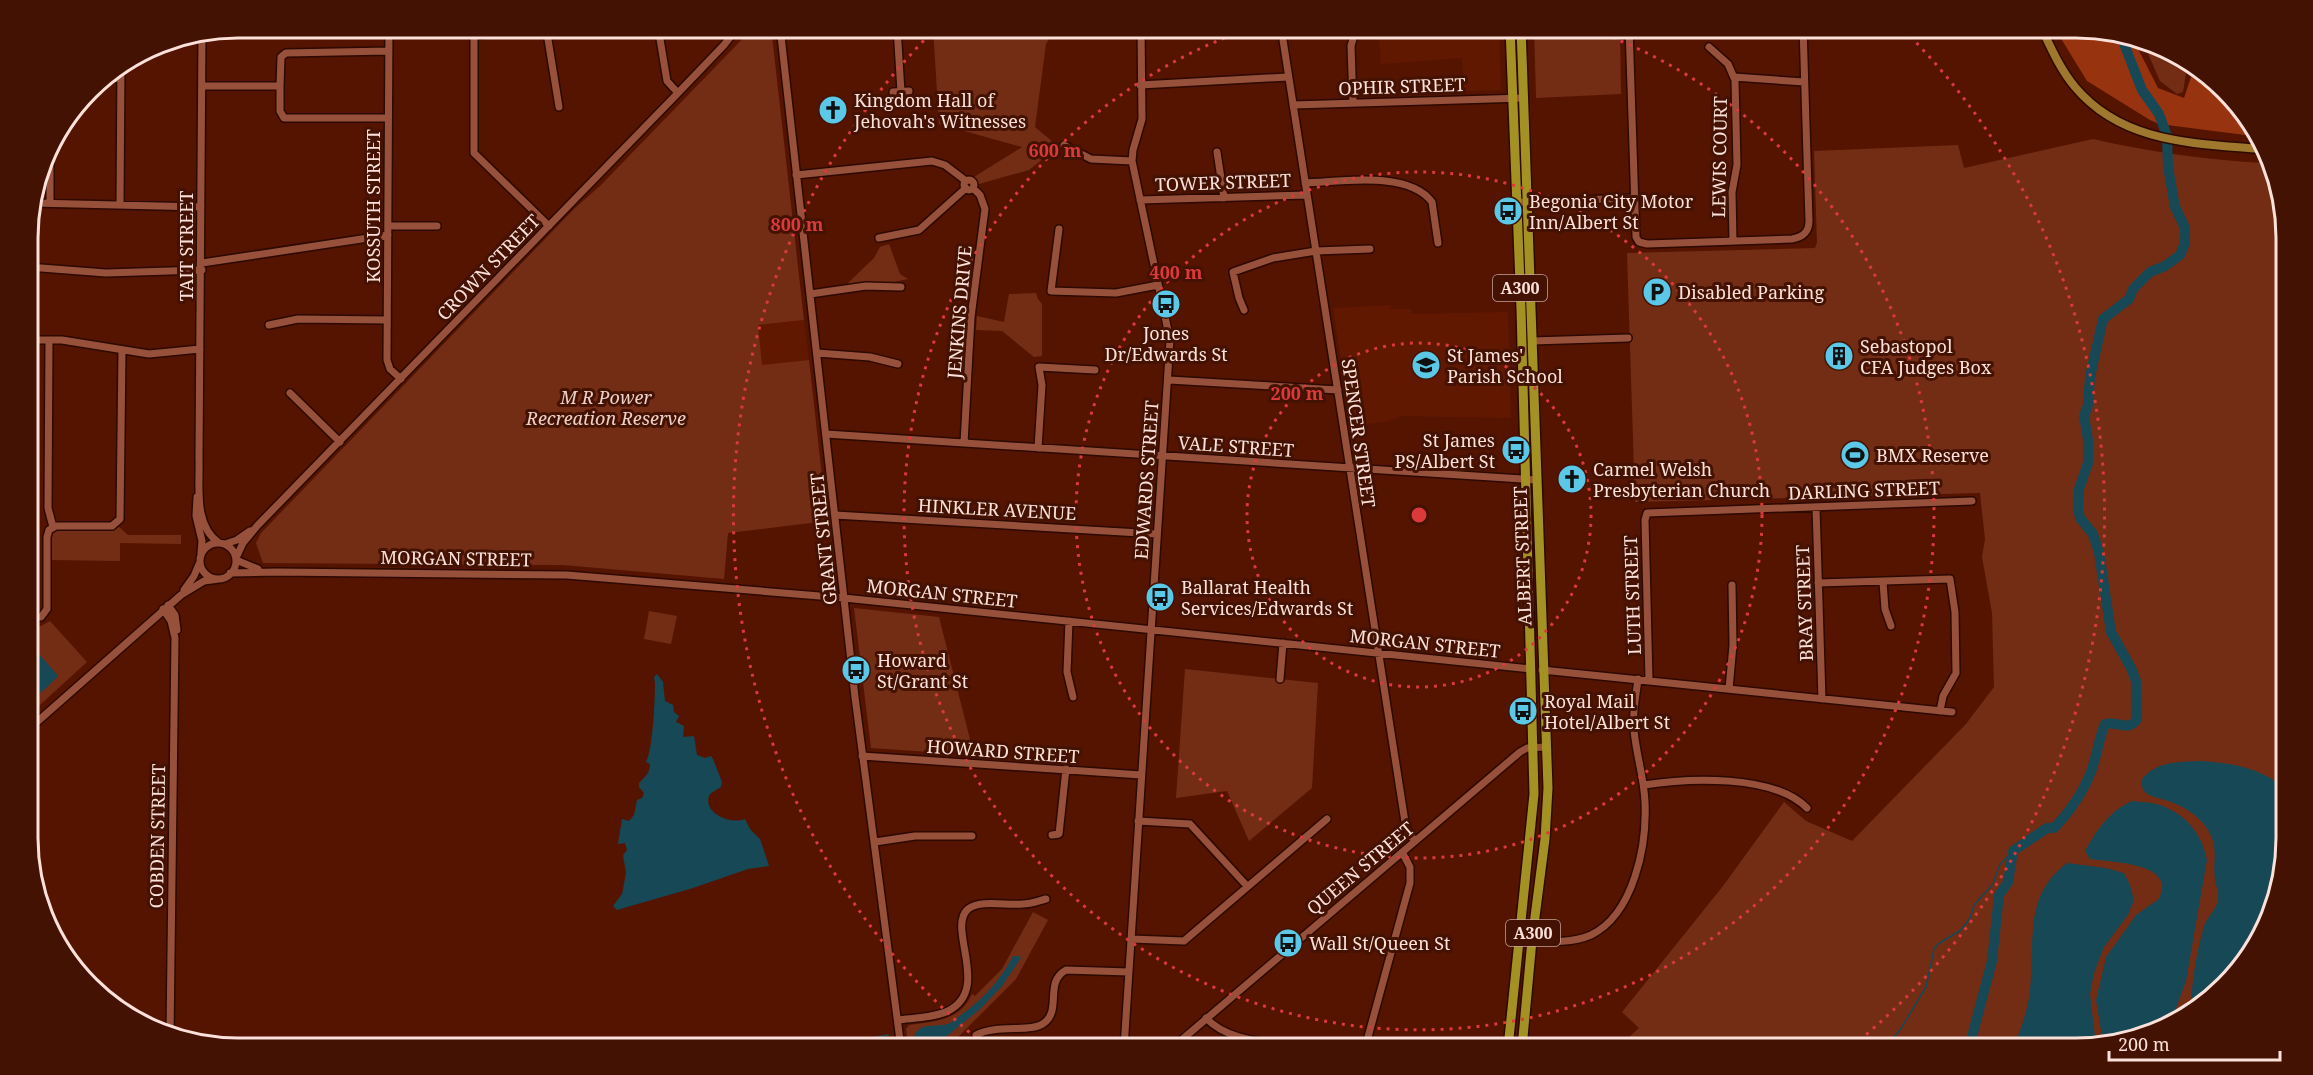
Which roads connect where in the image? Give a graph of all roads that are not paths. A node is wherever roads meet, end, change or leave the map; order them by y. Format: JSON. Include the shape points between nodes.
{"nodes":[{"id":1,"x":389,"y":38,"type":"edge"},
{"id":2,"x":475,"y":38,"type":"edge"},
{"id":3,"x":548,"y":38,"type":"edge"},
{"id":4,"x":660,"y":38,"type":"edge"},
{"id":5,"x":729,"y":38,"type":"edge"},
{"id":6,"x":781,"y":38,"type":"edge"},
{"id":7,"x":898,"y":38,"type":"edge"},
{"id":8,"x":1141,"y":38,"type":"edge"},
{"id":9,"x":1283,"y":38,"type":"edge"},
{"id":10,"x":1354,"y":38,"type":"edge"},
{"id":11,"x":1510,"y":38,"type":"edge"},
{"id":12,"x":1521,"y":38,"type":"edge"},
{"id":13,"x":1629,"y":38,"type":"edge"},
{"id":14,"x":1803,"y":38,"type":"edge"},
{"id":15,"x":2047,"y":38,"type":"edge"},
{"id":16,"x":202,"y":41,"type":"edge"},
{"id":17,"x":1709,"y":47,"type":"dead end"},
{"id":18,"x":389,"y":51,"type":"junction"},
{"id":19,"x":121,"y":75,"type":"edge"},
{"id":20,"x":1288,"y":77,"type":"junction"},
{"id":21,"x":1734,"y":77,"type":"junction"},
{"id":22,"x":117,"y":78,"type":"edge"},
{"id":23,"x":121,"y":78,"type":"junction"},
{"id":24,"x":1804,"y":82,"type":"junction"},
{"id":25,"x":1140,"y":85,"type":"junction"},
{"id":26,"x":202,"y":86,"type":"junction"},
{"id":27,"x":280,"y":86,"type":"junction"},
{"id":28,"x":901,"y":92,"type":"dead end"},
{"id":29,"x":678,"y":93,"type":"junction"},
{"id":30,"x":1513,"y":98,"type":"junction"},
{"id":31,"x":1524,"y":98,"type":"junction"},
{"id":32,"x":1353,"y":103,"type":"junction"},
{"id":33,"x":1293,"y":105,"type":"junction"},
{"id":34,"x":560,"y":107,"type":"dead end"},
{"id":35,"x":388,"y":118,"type":"junction"},
{"id":36,"x":1064,"y":144,"type":"dead end"},
{"id":37,"x":2254,"y":148,"type":"edge"},
{"id":38,"x":1217,"y":152,"type":"dead end"},
{"id":39,"x":1132,"y":161,"type":"junction"},
{"id":40,"x":50,"y":169,"type":"edge"},
{"id":41,"x":796,"y":175,"type":"junction"},
{"id":42,"x":1305,"y":183,"type":"junction"},
{"id":43,"x":968,"y":186,"type":"junction"},
{"id":44,"x":1307,"y":195,"type":"junction"},
{"id":45,"x":1224,"y":198,"type":"junction"},
{"id":46,"x":1634,"y":198,"type":"junction"},
{"id":47,"x":1140,"y":200,"type":"junction"},
{"id":48,"x":50,"y":202,"type":"junction"},
{"id":49,"x":1516,"y":202,"type":"junction"},
{"id":50,"x":1528,"y":202,"type":"junction"},
{"id":51,"x":41,"y":203,"type":"edge"},
{"id":52,"x":120,"y":204,"type":"junction"},
{"id":53,"x":201,"y":207,"type":"junction"},
{"id":54,"x":388,"y":226,"type":"junction"},
{"id":55,"x":437,"y":226,"type":"dead end"},
{"id":56,"x":549,"y":226,"type":"junction"},
{"id":57,"x":1059,"y":229,"type":"dead end"},
{"id":58,"x":388,"y":235,"type":"junction"},
{"id":59,"x":879,"y":238,"type":"dead end"},
{"id":60,"x":1733,"y":241,"type":"junction"},
{"id":61,"x":1438,"y":243,"type":"dead end"},
{"id":62,"x":1370,"y":249,"type":"dead end"},
{"id":63,"x":1316,"y":251,"type":"junction"},
{"id":64,"x":202,"y":267,"type":"junction"},
{"id":65,"x":38,"y":268,"type":"edge"},
{"id":66,"x":1158,"y":285,"type":"junction"},
{"id":67,"x":901,"y":287,"type":"dead end"},
{"id":68,"x":810,"y":294,"type":"junction"},
{"id":69,"x":1245,"y":310,"type":"dead end"},
{"id":70,"x":387,"y":320,"type":"junction"},
{"id":71,"x":269,"y":325,"type":"dead end"},
{"id":72,"x":1629,"y":338,"type":"dead end"},
{"id":73,"x":38,"y":340,"type":"edge"},
{"id":74,"x":49,"y":340,"type":"junction"},
{"id":75,"x":1532,"y":341,"type":"junction"},
{"id":76,"x":200,"y":349,"type":"junction"},
{"id":77,"x":122,"y":350,"type":"junction"},
{"id":78,"x":817,"y":353,"type":"junction"},
{"id":79,"x":898,"y":364,"type":"dead end"},
{"id":80,"x":1095,"y":370,"type":"dead end"},
{"id":81,"x":401,"y":379,"type":"junction"},
{"id":82,"x":1168,"y":380,"type":"junction"},
{"id":83,"x":1338,"y":390,"type":"junction"},
{"id":84,"x":290,"y":393,"type":"dead end"},
{"id":85,"x":826,"y":434,"type":"junction"},
{"id":86,"x":340,"y":442,"type":"junction"},
{"id":87,"x":963,"y":443,"type":"junction"},
{"id":88,"x":1038,"y":448,"type":"junction"},
{"id":89,"x":1162,"y":456,"type":"junction"},
{"id":90,"x":199,"y":458,"type":"junction"},
{"id":91,"x":1348,"y":468,"type":"junction"},
{"id":92,"x":1525,"y":479,"type":"junction"},
{"id":93,"x":1537,"y":480,"type":"junction"},
{"id":94,"x":1972,"y":501,"type":"dead end"},
{"id":95,"x":1816,"y":507,"type":"junction"},
{"id":96,"x":1650,"y":512,"type":"joint"},
{"id":97,"x":835,"y":515,"type":"junction"},
{"id":98,"x":257,"y":526,"type":"junction"},
{"id":99,"x":53,"y":527,"type":"junction"},
{"id":100,"x":1157,"y":534,"type":"junction"},
{"id":101,"x":222,"y":543,"type":"junction"},
{"id":102,"x":200,"y":558,"type":"junction"},
{"id":103,"x":236,"y":559,"type":"junction"},
{"id":104,"x":276,"y":572,"type":"junction"},
{"id":105,"x":231,"y":573,"type":"junction"},
{"id":106,"x":219,"y":579,"type":"junction"},
{"id":107,"x":1883,"y":582,"type":"junction"},
{"id":108,"x":1818,"y":583,"type":"junction"},
{"id":109,"x":1732,"y":585,"type":"dead end"},
{"id":110,"x":181,"y":595,"type":"junction"},
{"id":111,"x":844,"y":598,"type":"junction"},
{"id":112,"x":166,"y":607,"type":"junction"},
{"id":113,"x":38,"y":617,"type":"edge"},
{"id":114,"x":1069,"y":621,"type":"junction"},
{"id":115,"x":1891,"y":626,"type":"dead end"},
{"id":116,"x":1151,"y":629,"type":"junction"},
{"id":117,"x":1283,"y":643,"type":"junction"},
{"id":118,"x":1378,"y":653,"type":"junction"},
{"id":119,"x":1531,"y":669,"type":"junction"},
{"id":120,"x":1542,"y":670,"type":"junction"},
{"id":121,"x":1280,"y":679,"type":"dead end"},
{"id":122,"x":1638,"y":680,"type":"junction"},
{"id":123,"x":1649,"y":680,"type":"junction"},
{"id":124,"x":1729,"y":689,"type":"junction"},
{"id":125,"x":1073,"y":697,"type":"dead end"},
{"id":126,"x":1822,"y":699,"type":"junction"},
{"id":127,"x":1940,"y":711,"type":"junction"},
{"id":128,"x":1952,"y":712,"type":"dead end"},
{"id":129,"x":38,"y":720,"type":"edge"},
{"id":130,"x":1533,"y":747,"type":"junction"},
{"id":131,"x":1545,"y":747,"type":"junction"},
{"id":132,"x":862,"y":756,"type":"junction"},
{"id":133,"x":1066,"y":770,"type":"junction"},
{"id":134,"x":1141,"y":775,"type":"junction"},
{"id":135,"x":1644,"y":785,"type":"junction"},
{"id":136,"x":1807,"y":808,"type":"dead end"},
{"id":137,"x":1326,"y":819,"type":"dead end"},
{"id":138,"x":1138,"y":821,"type":"junction"},
{"id":139,"x":1052,"y":835,"type":"dead end"},
{"id":140,"x":972,"y":836,"type":"dead end"},
{"id":141,"x":1415,"y":841,"type":"junction"},
{"id":142,"x":875,"y":842,"type":"junction"},
{"id":143,"x":1402,"y":852,"type":"junction"},
{"id":144,"x":1247,"y":886,"type":"junction"},
{"id":145,"x":1046,"y":899,"type":"dead end"},
{"id":146,"x":1131,"y":939,"type":"junction"},
{"id":147,"x":1532,"y":940,"type":"junction"},
{"id":148,"x":1129,"y":972,"type":"junction"},
{"id":149,"x":1513,"y":1002,"type":"junction"},
{"id":150,"x":1526,"y":1004,"type":"junction"},
{"id":151,"x":1206,"y":1018,"type":"junction"},
{"id":152,"x":898,"y":1020,"type":"junction"},
{"id":153,"x":170,"y":1026,"type":"edge"},
{"id":154,"x":976,"y":1035,"type":"dead end"},
{"id":155,"x":1184,"y":1037,"type":"edge"},
{"id":156,"x":1246,"y":1037,"type":"edge"},
{"id":157,"x":1368,"y":1037,"type":"edge"},
{"id":158,"x":1509,"y":1037,"type":"edge"},
{"id":159,"x":1523,"y":1037,"type":"edge"},
{"id":160,"x":900,"y":1038,"type":"edge"},
{"id":161,"x":1125,"y":1038,"type":"edge"}],
"edges":[{"from":1,"to":18,"type":"street","name":"KOSSUTH STREET"},
{"from":2,"to":56,"type":"street","via":[[474,153]]},
{"from":3,"to":34,"type":"street"},
{"from":4,"to":29,"type":"street","via":[[667,81]]},
{"from":5,"to":29,"type":"street","name":"CROWN STREET"},
{"from":6,"to":41,"type":"street","name":"GRANT STREET"},
{"from":7,"to":28,"type":"street"},
{"from":8,"to":25,"type":"street","name":"EDWARDS STREET"},
{"from":9,"to":20,"type":"street","name":"SPENCER STREET"},
{"from":10,"to":32,"type":"street"},
{"from":11,"to":30,"type":"highway","name":"ALBERT STREET","number":"A300"},
{"from":12,"to":31,"type":"highway","name":"ALBERT STREET","number":"A300"},
{"from":13,"to":46,"type":"street"},
{"from":14,"to":24,"type":"street"},
{"from":15,"to":37,"type":"main road","via":[[2063,70],[2089,102],[2120,123],[2151,136],[2182,142]]},
{"from":16,"to":26,"type":"street","name":"TAIT STREET"},
{"from":17,"to":21,"type":"street","name":"LEWIS COURT","via":[[1728,64]]},
{"from":18,"to":27,"type":"street","via":[[284,53],[280,59]]},
{"from":18,"to":35,"type":"street","name":"KOSSUTH STREET"},
{"from":19,"to":23,"type":"street"},
{"from":20,"to":25,"type":"street"},
{"from":20,"to":33,"type":"street","name":"SPENCER STREET"},
{"from":21,"to":24,"type":"street"},
{"from":21,"to":60,"type":"street","name":"LEWIS COURT","via":[[1737,168],[1732,192]]},
{"from":22,"to":23,"type":"street"},
{"from":23,"to":52,"type":"street"},
{"from":24,"to":60,"type":"street","via":[[1809,224],[1804,236]]},
{"from":25,"to":39,"type":"street","name":"EDWARDS STREET","via":[[1141,122]]},
{"from":26,"to":27,"type":"street"},
{"from":26,"to":53,"type":"street","name":"TAIT STREET"},
{"from":27,"to":35,"type":"street","via":[[280,113],[284,118]]},
{"from":29,"to":56,"type":"street","name":"CROWN STREET"},
{"from":30,"to":31,"type":"street","name":"OPHIR STREET"},
{"from":30,"to":32,"type":"street","name":"OPHIR STREET"},
{"from":30,"to":49,"type":"highway","name":"ALBERT STREET","number":"A300"},
{"from":31,"to":50,"type":"highway","name":"ALBERT STREET","number":"A300"},
{"from":32,"to":33,"type":"street","name":"OPHIR STREET"},
{"from":33,"to":42,"type":"street","name":"SPENCER STREET"},
{"from":35,"to":54,"type":"street","name":"KOSSUTH STREET"},
{"from":36,"to":39,"type":"street","via":[[1091,159]]},
{"from":38,"to":45,"type":"street"},
{"from":39,"to":47,"type":"street","name":"EDWARDS STREET"},
{"from":40,"to":48,"type":"street"},
{"from":41,"to":43,"type":"street","via":[[932,161],[945,165]]},
{"from":41,"to":68,"type":"street","name":"GRANT STREET"},
{"from":42,"to":44,"type":"street","name":"SPENCER STREET"},
{"from":42,"to":61,"type":"street","via":[[1384,181],[1417,189],[1432,202]]},
{"from":43,"to":59,"type":"street","via":[[919,230]]},
{"from":43,"to":87,"type":"street","name":"JENKINS DRIVE","via":[[981,196],[985,210],[971,317]]},
{"from":44,"to":45,"type":"street","name":"TOWER STREET"},
{"from":44,"to":63,"type":"street","name":"SPENCER STREET"},
{"from":45,"to":47,"type":"street","name":"TOWER STREET"},
{"from":46,"to":50,"type":"street"},
{"from":46,"to":60,"type":"street","via":[[1639,243]]},
{"from":47,"to":66,"type":"street","name":"EDWARDS STREET"},
{"from":48,"to":51,"type":"street"},
{"from":48,"to":52,"type":"street"},
{"from":49,"to":50,"type":"street"},
{"from":49,"to":92,"type":"highway","name":"ALBERT STREET","number":"A300"},
{"from":50,"to":75,"type":"highway","name":"ALBERT STREET","number":"A300"},
{"from":52,"to":53,"type":"street"},
{"from":53,"to":64,"type":"street","name":"TAIT STREET"},
{"from":54,"to":55,"type":"street"},
{"from":54,"to":58,"type":"street","name":"KOSSUTH STREET"},
{"from":56,"to":81,"type":"street","name":"CROWN STREET"},
{"from":57,"to":66,"type":"street","via":[[1051,291],[1117,293]]},
{"from":58,"to":64,"type":"street"},
{"from":58,"to":70,"type":"street","name":"KOSSUTH STREET"},
{"from":62,"to":63,"type":"street"},
{"from":63,"to":69,"type":"street","via":[[1262,260],[1233,272]]},
{"from":63,"to":83,"type":"street","name":"SPENCER STREET"},
{"from":64,"to":65,"type":"street","via":[[106,273]]},
{"from":64,"to":76,"type":"street","name":"TAIT STREET"},
{"from":66,"to":82,"type":"street","name":"EDWARDS STREET","via":[[1170,340]]},
{"from":67,"to":68,"type":"street","via":[[875,285]]},
{"from":68,"to":78,"type":"street","name":"GRANT STREET"},
{"from":70,"to":71,"type":"street","via":[[298,320]]},
{"from":70,"to":81,"type":"street","name":"KOSSUTH STREET","via":[[387,364]]},
{"from":72,"to":75,"type":"street"},
{"from":73,"to":74,"type":"street"},
{"from":74,"to":77,"type":"street"},
{"from":74,"to":99,"type":"street","via":[[48,508]]},
{"from":75,"to":93,"type":"highway","name":"ALBERT STREET","number":"A300"},
{"from":76,"to":77,"type":"street","via":[[149,354]]},
{"from":76,"to":90,"type":"street","name":"TAIT STREET"},
{"from":77,"to":99,"type":"street","via":[[120,521],[111,527]]},
{"from":78,"to":79,"type":"street","via":[[870,357]]},
{"from":78,"to":85,"type":"street","name":"GRANT STREET"},
{"from":80,"to":88,"type":"street","via":[[1039,367],[1042,384]]},
{"from":81,"to":86,"type":"street","name":"CROWN STREET"},
{"from":82,"to":83,"type":"street"},
{"from":82,"to":89,"type":"street","name":"EDWARDS STREET"},
{"from":83,"to":91,"type":"street","name":"SPENCER STREET"},
{"from":84,"to":86,"type":"street"},
{"from":85,"to":87,"type":"street","name":"VALE STREET"},
{"from":85,"to":97,"type":"street","name":"GRANT STREET"},
{"from":86,"to":98,"type":"street","name":"CROWN STREET"},
{"from":87,"to":88,"type":"street","name":"VALE STREET"},
{"from":88,"to":89,"type":"street","name":"VALE STREET"},
{"from":89,"to":91,"type":"street","name":"VALE STREET"},
{"from":89,"to":100,"type":"street","name":"EDWARDS STREET"},
{"from":90,"to":101,"type":"street","name":"TAIT STREET","via":[[203,523],[210,535]]},
{"from":90,"to":102,"type":"street","name":"TAIT STREET","via":[[196,516],[202,543]]},
{"from":91,"to":92,"type":"street","name":"VALE STREET"},
{"from":91,"to":118,"type":"street","name":"SPENCER STREET"},
{"from":92,"to":93,"type":"street","name":"VALE STREET"},
{"from":92,"to":119,"type":"highway","name":"ALBERT STREET","number":"A300"},
{"from":93,"to":120,"type":"highway","name":"ALBERT STREET","number":"A300"},
{"from":94,"to":95,"type":"street","name":"DARLING STREET"},
{"from":95,"to":96,"type":"street","name":"DARLING STREET"},
{"from":95,"to":108,"type":"street","name":"BRAY STREET"},
{"from":96,"to":123,"type":"street","name":"LUTH STREET","via":[[1645,520]]},
{"from":97,"to":100,"type":"street","name":"HINKLER AVENUE"},
{"from":97,"to":111,"type":"street","name":"GRANT STREET"},
{"from":98,"to":101,"type":"street","name":"CROWN STREET","via":[[237,540]]},
{"from":98,"to":103,"type":"street","name":"CROWN STREET"},
{"from":99,"to":113,"type":"street","via":[[46,537],[47,609]]},
{"from":100,"to":116,"type":"street","name":"EDWARDS STREET"},
{"from":101,"to":102,"type":"street","via":[[210,545]]},
{"from":101,"to":103,"type":"street"},
{"from":102,"to":106,"type":"street","via":[[205,573]]},
{"from":102,"to":110,"type":"street"},
{"from":103,"to":104,"type":"street","name":"MORGAN STREET","via":[[250,567]]},
{"from":103,"to":105,"type":"street"},
{"from":104,"to":105,"type":"street","name":"MORGAN STREET"},
{"from":104,"to":111,"type":"street","name":"MORGAN STREET","via":[[567,575]]},
{"from":105,"to":106,"type":"street"},
{"from":106,"to":110,"type":"street","via":[[204,581]]},
{"from":107,"to":108,"type":"street"},
{"from":107,"to":115,"type":"street"},
{"from":107,"to":127,"type":"street","via":[[1950,579],[1956,673],[1943,696]]},
{"from":108,"to":126,"type":"street","name":"BRAY STREET"},
{"from":109,"to":124,"type":"street"},
{"from":110,"to":112,"type":"street"},
{"from":111,"to":114,"type":"street","name":"MORGAN STREET"},
{"from":111,"to":132,"type":"street","name":"GRANT STREET"},
{"from":112,"to":129,"type":"street"},
{"from":112,"to":153,"type":"street","name":"COBDEN STREET","via":[[177,621]]},
{"from":114,"to":116,"type":"street","name":"MORGAN STREET"},
{"from":114,"to":125,"type":"street","via":[[1066,672]]},
{"from":116,"to":117,"type":"street","name":"MORGAN STREET"},
{"from":116,"to":134,"type":"street","name":"EDWARDS STREET"},
{"from":117,"to":118,"type":"street","name":"MORGAN STREET"},
{"from":117,"to":121,"type":"street"},
{"from":118,"to":119,"type":"street","name":"MORGAN STREET"},
{"from":118,"to":141,"type":"street","name":"SPENCER STREET","via":[[1405,822]]},
{"from":119,"to":130,"type":"highway","name":"ALBERT STREET","number":"A300"},
{"from":120,"to":122,"type":"street"},
{"from":120,"to":131,"type":"highway","name":"ALBERT STREET","number":"A300"},
{"from":122,"to":123,"type":"street"},
{"from":122,"to":135,"type":"street","via":[[1634,729]]},
{"from":123,"to":124,"type":"street"},
{"from":124,"to":126,"type":"street"},
{"from":126,"to":127,"type":"street"},
{"from":127,"to":128,"type":"street"},
{"from":130,"to":131,"type":"street"},
{"from":130,"to":141,"type":"street","name":"QUEEN STREET","via":[[1520,752]]},
{"from":130,"to":149,"type":"highway","name":"ALBERT STREET","number":"A300","via":[[1534,794]]},
{"from":131,"to":147,"type":"highway","name":"ALBERT STREET","number":"A300","via":[[1547,806]]},
{"from":132,"to":133,"type":"street","name":"HOWARD STREET"},
{"from":132,"to":142,"type":"street","name":"GRANT STREET"},
{"from":133,"to":134,"type":"street","name":"HOWARD STREET"},
{"from":133,"to":139,"type":"street","via":[[1059,834]]},
{"from":134,"to":138,"type":"street","name":"EDWARDS STREET"},
{"from":135,"to":136,"type":"street","via":[[1728,781],[1792,796]]},
{"from":135,"to":147,"type":"street","via":[[1641,854],[1628,892],[1614,916],[1586,937]]},
{"from":137,"to":144,"type":"street"},
{"from":138,"to":144,"type":"street","via":[[1190,824]]},
{"from":138,"to":146,"type":"street","name":"EDWARDS STREET"},
{"from":140,"to":142,"type":"street","via":[[915,836]]},
{"from":141,"to":143,"type":"street","name":"QUEEN STREET"},
{"from":142,"to":152,"type":"street","name":"GRANT STREET"},
{"from":143,"to":151,"type":"street","name":"QUEEN STREET"},
{"from":143,"to":157,"type":"street","via":[[1410,867],[1410,883]]},
{"from":144,"to":146,"type":"street","via":[[1183,941]]},
{"from":145,"to":152,"type":"street","via":[[969,909],[962,922],[968,974],[961,999],[943,1013]]},
{"from":146,"to":148,"type":"street","name":"EDWARDS STREET"},
{"from":147,"to":150,"type":"highway","name":"ALBERT STREET","number":"A300"},
{"from":148,"to":154,"type":"street","via":[[1066,970],[1055,981],[1051,1014],[1042,1025],[989,1029]]},
{"from":148,"to":161,"type":"street","name":"EDWARDS STREET"},
{"from":149,"to":150,"type":"highway"},
{"from":149,"to":158,"type":"highway","name":"ALBERT STREET","number":"A300"},
{"from":150,"to":159,"type":"highway","name":"ALBERT STREET","number":"A300"},
{"from":151,"to":155,"type":"street","name":"QUEEN STREET"},
{"from":151,"to":156,"type":"street","via":[[1228,1034]]},
{"from":152,"to":160,"type":"street","name":"GRANT STREET"}]}
